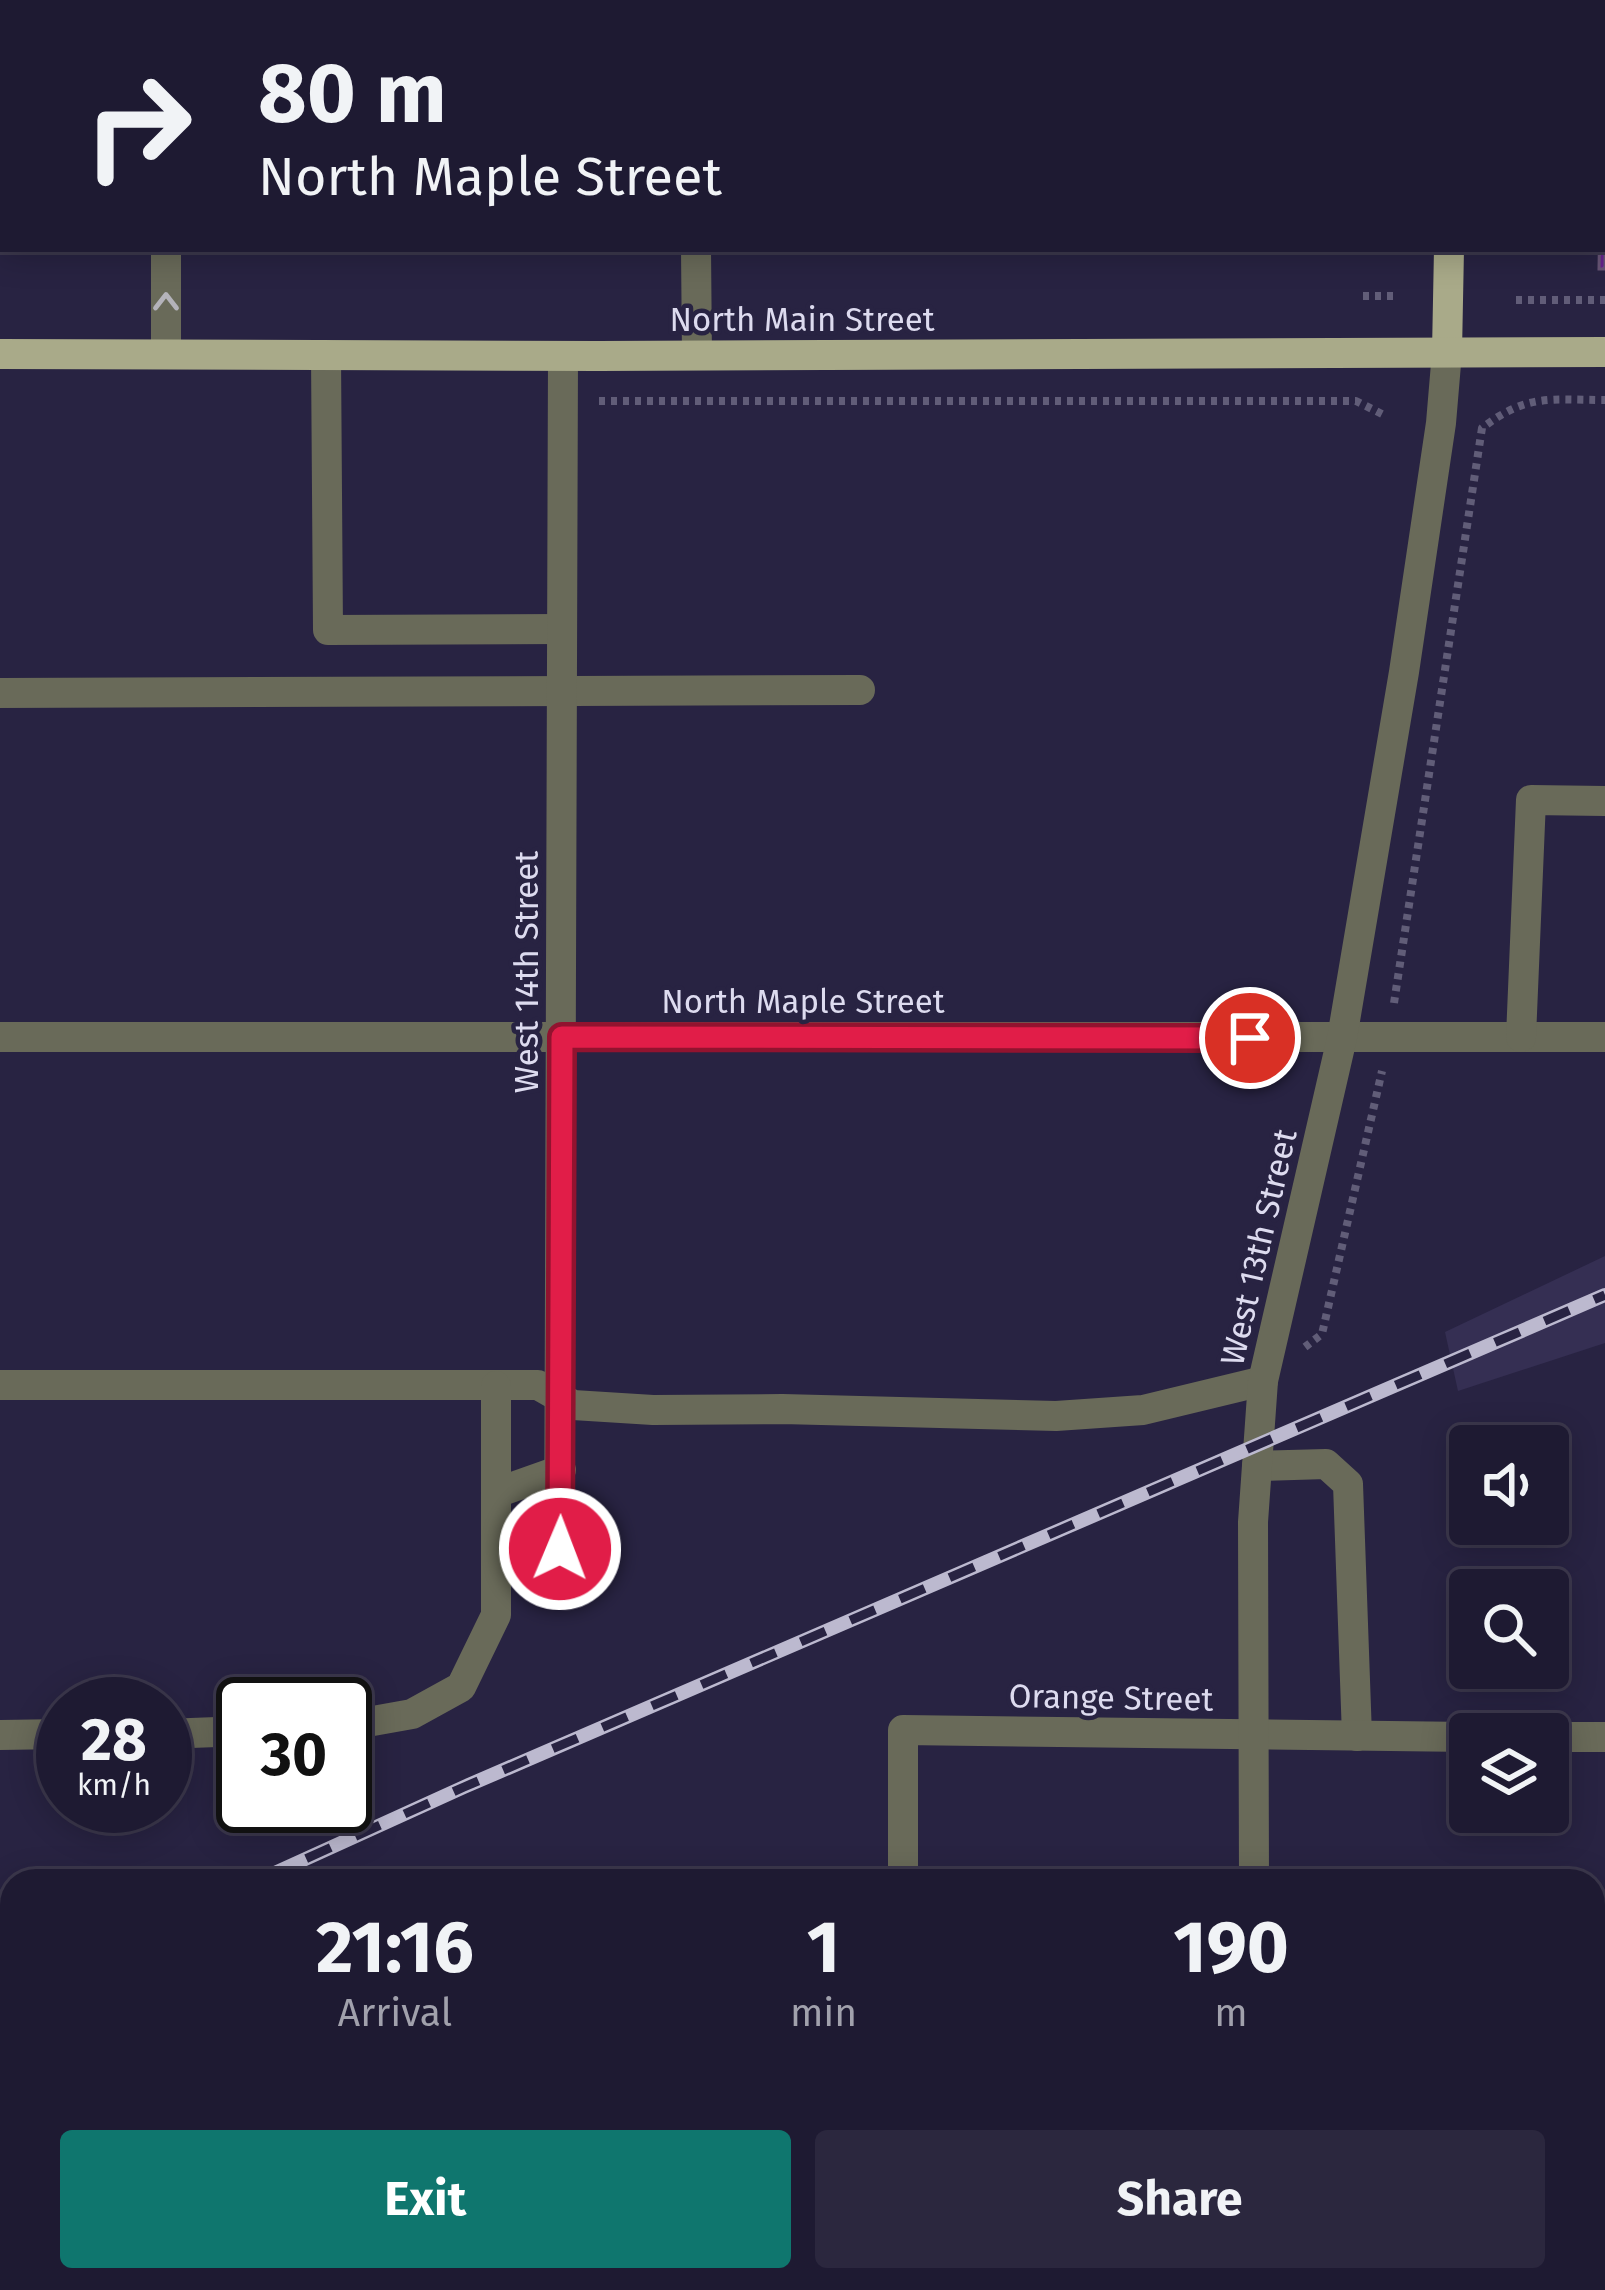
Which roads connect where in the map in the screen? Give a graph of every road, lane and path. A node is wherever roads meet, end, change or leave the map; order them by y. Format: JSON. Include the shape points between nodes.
{"nodes":[{"id":1,"x":166,"y":252,"type":"edge"},
{"id":2,"x":696,"y":252,"type":"edge"},
{"id":3,"x":1449,"y":252,"type":"edge"},
{"id":4,"x":1363,"y":296,"type":"dead end"},
{"id":5,"x":1394,"y":296,"type":"dead end"},
{"id":6,"x":1516,"y":300,"type":"dead end"},
{"id":7,"x":1605,"y":300,"type":"edge"},
{"id":8,"x":1447,"y":352,"type":"junction"},
{"id":9,"x":1605,"y":352,"type":"edge"},
{"id":10,"x":0,"y":354,"type":"edge"},
{"id":11,"x":166,"y":354,"type":"junction"},
{"id":12,"x":326,"y":355,"type":"junction"},
{"id":13,"x":697,"y":355,"type":"junction"},
{"id":14,"x":562,"y":356,"type":"junction"},
{"id":15,"x":1605,"y":400,"type":"edge"},
{"id":16,"x":598,"y":401,"type":"dead end"},
{"id":17,"x":1386,"y":416,"type":"dead end"},
{"id":18,"x":562,"y":629,"type":"junction"},
{"id":19,"x":860,"y":690,"type":"dead end"},
{"id":20,"x":562,"y":692,"type":"junction"},
{"id":21,"x":0,"y":693,"type":"edge"},
{"id":22,"x":1605,"y":801,"type":"edge"},
{"id":23,"x":0,"y":1037,"type":"edge"},
{"id":24,"x":562,"y":1037,"type":"junction"},
{"id":25,"x":1389,"y":1037,"type":"junction"},
{"id":26,"x":1521,"y":1037,"type":"junction"},
{"id":27,"x":1605,"y":1037,"type":"edge"},
{"id":28,"x":1342,"y":1039,"type":"junction"},
{"id":29,"x":1263,"y":1381,"type":"junction"},
{"id":30,"x":0,"y":1385,"type":"edge"},
{"id":31,"x":496,"y":1386,"type":"junction"},
{"id":32,"x":560,"y":1400,"type":"junction"},
{"id":33,"x":1257,"y":1466,"type":"junction"},
{"id":34,"x":561,"y":1470,"type":"junction"},
{"id":35,"x":496,"y":1493,"type":"junction"},
{"id":36,"x":559,"y":1588,"type":"dead end"},
{"id":37,"x":372,"y":1721,"type":"edge"},
{"id":38,"x":36,"y":1734,"type":"edge"},
{"id":39,"x":0,"y":1735,"type":"edge"},
{"id":40,"x":1254,"y":1735,"type":"junction"},
{"id":41,"x":1357,"y":1736,"type":"junction"},
{"id":42,"x":1449,"y":1736,"type":"edge"},
{"id":43,"x":1569,"y":1737,"type":"edge"},
{"id":44,"x":1605,"y":1738,"type":"edge"},
{"id":45,"x":903,"y":1869,"type":"edge"},
{"id":46,"x":1254,"y":1869,"type":"edge"}],
"edges":[{"from":11,"to":1,"type":"street","one_way":true},
{"from":2,"to":13,"type":"street"},
{"from":3,"to":8,"type":"main road"},
{"from":4,"to":5,"type":"path"},
{"from":6,"to":7,"type":"path"},
{"from":8,"to":9,"type":"main road","name":"North Main Street"},
{"from":8,"to":13,"type":"main road","name":"North Main Street"},
{"from":8,"to":28,"type":"street","name":"West 13th Street","via":[[1405,672]]},
{"from":10,"to":11,"type":"main road","name":"North Main Street"},
{"from":11,"to":12,"type":"main road","name":"North Main Street"},
{"from":12,"to":14,"type":"main road","name":"North Main Street"},
{"from":12,"to":18,"type":"street","via":[[328,630]]},
{"from":13,"to":14,"type":"main road","name":"North Main Street"},
{"from":14,"to":18,"type":"street","name":"West 14th Street"},
{"from":15,"to":25,"type":"path","via":[[1510,406],[1482,428]]},
{"from":16,"to":17,"type":"path","via":[[1356,401]]},
{"from":18,"to":20,"type":"street","name":"West 14th Street"},
{"from":19,"to":20,"type":"street"},
{"from":20,"to":21,"type":"street"},
{"from":20,"to":24,"type":"street","name":"West 14th Street"},
{"from":22,"to":26,"type":"street","via":[[1531,800]]},
{"from":23,"to":24,"type":"street","name":"North Maple Street"},
{"from":24,"to":28,"type":"street","name":"North Maple Street"},
{"from":24,"to":32,"type":"street","name":"West 14th Street"},
{"from":25,"to":26,"type":"street","name":"North Maple Street"},
{"from":25,"to":28,"type":"street","name":"North Maple Street"},
{"from":25,"to":29,"type":"path","via":[[1322,1334]]},
{"from":26,"to":27,"type":"street","name":"North Maple Street"},
{"from":28,"to":29,"type":"street","name":"West 13th Street"},
{"from":29,"to":32,"type":"street","via":[[1143,1410],[1056,1416],[653,1410]]},
{"from":29,"to":33,"type":"street","name":"West 13th Street"},
{"from":30,"to":31,"type":"street"},
{"from":31,"to":32,"type":"street","via":[[538,1385]]},
{"from":31,"to":35,"type":"street"},
{"from":32,"to":34,"type":"street","name":"West 14th Street"},
{"from":33,"to":40,"type":"street","name":"West 13th Street"},
{"from":33,"to":41,"type":"street","via":[[1326,1464],[1348,1484]]},
{"from":34,"to":35,"type":"street"},
{"from":34,"to":36,"type":"street","name":"West 14th Street"},
{"from":35,"to":37,"type":"street","via":[[496,1615],[461,1687],[412,1714]]},
{"from":38,"to":39,"type":"street"},
{"from":40,"to":41,"type":"street","name":"Orange Street"},
{"from":40,"to":45,"type":"street","name":"Orange Street","via":[[903,1730]]},
{"from":40,"to":46,"type":"street","name":"West 13th Street"},
{"from":41,"to":42,"type":"street","name":"Orange Street"},
{"from":43,"to":44,"type":"street"}]}
